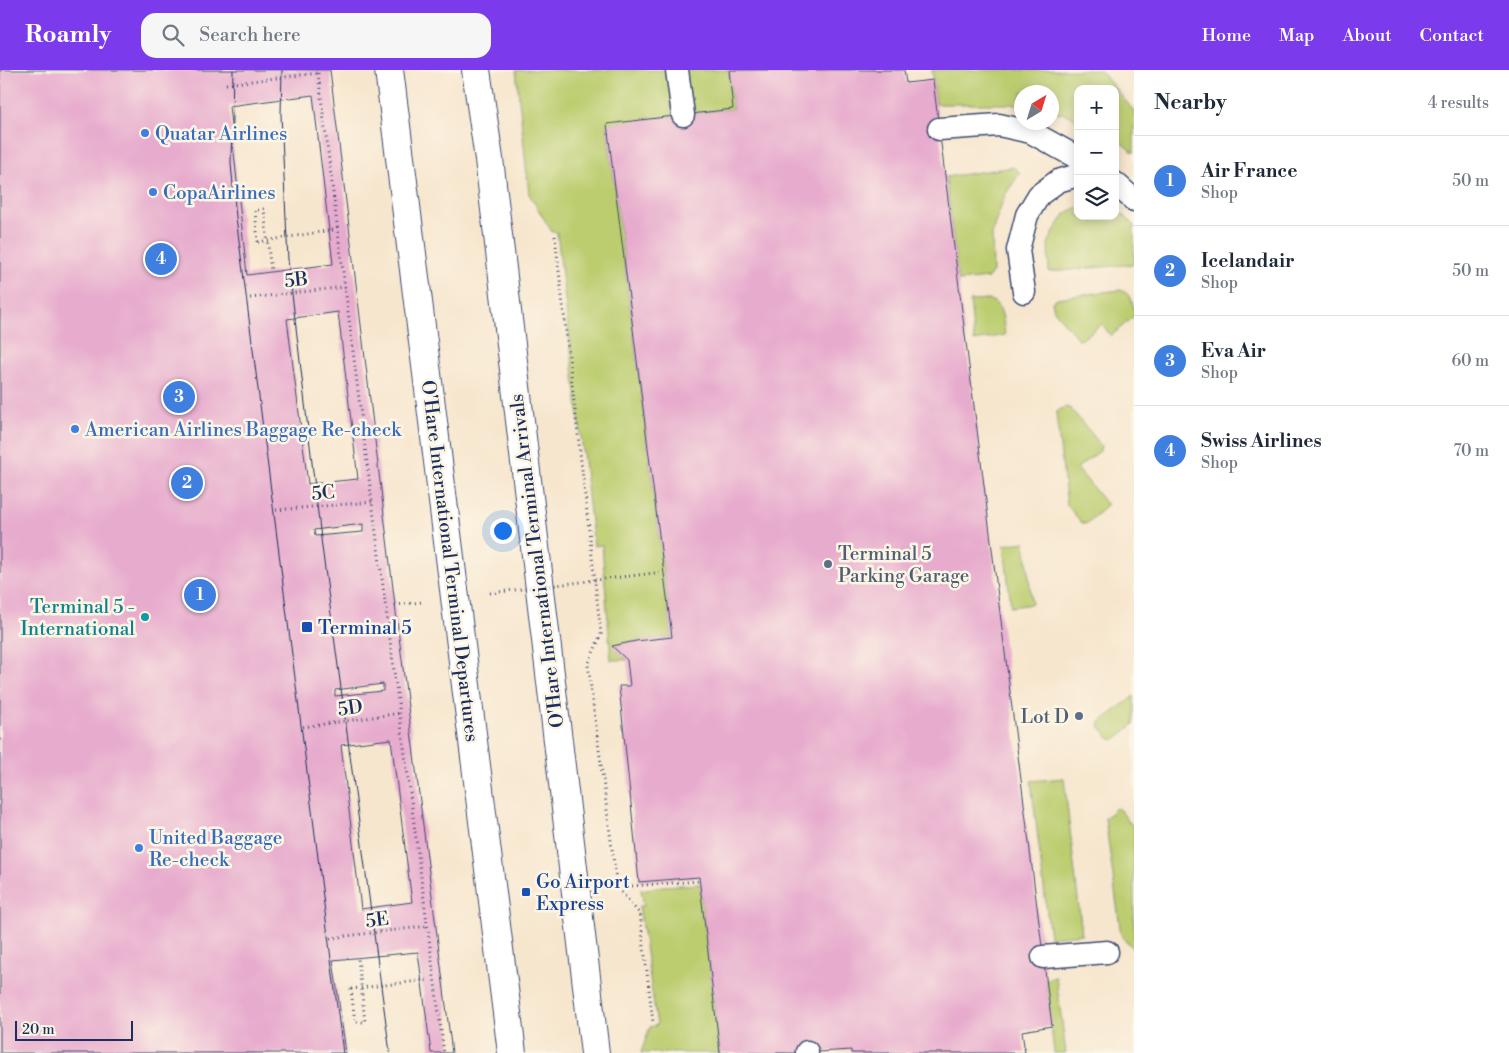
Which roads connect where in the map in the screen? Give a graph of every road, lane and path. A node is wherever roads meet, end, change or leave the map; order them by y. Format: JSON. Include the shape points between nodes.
{"nodes":[{"id":1,"x":389,"y":70,"type":"edge"},
{"id":2,"x":476,"y":70,"type":"edge"},
{"id":3,"x":678,"y":70,"type":"edge"},
{"id":4,"x":226,"y":84,"type":"dead end"},
{"id":5,"x":683,"y":115,"type":"dead end"},
{"id":6,"x":939,"y":129,"type":"dead end"},
{"id":7,"x":1074,"y":156,"type":"edge"},
{"id":8,"x":1074,"y":176,"type":"edge"},
{"id":9,"x":1119,"y":187,"type":"edge"},
{"id":10,"x":1134,"y":200,"type":"edge"},
{"id":11,"x":333,"y":230,"type":"dead end"},
{"id":12,"x":555,"y":236,"type":"dead end"},
{"id":13,"x":271,"y":272,"type":"dead end"},
{"id":14,"x":345,"y":287,"type":"junction"},
{"id":15,"x":1024,"y":292,"type":"dead end"},
{"id":16,"x":250,"y":298,"type":"dead end"},
{"id":17,"x":372,"y":502,"type":"junction"},
{"id":18,"x":276,"y":510,"type":"dead end"},
{"id":19,"x":663,"y":572,"type":"dead end"},
{"id":20,"x":482,"y":594,"type":"dead end"},
{"id":21,"x":424,"y":602,"type":"dead end"},
{"id":22,"x":395,"y":606,"type":"dead end"},
{"id":23,"x":400,"y":713,"type":"junction"},
{"id":24,"x":303,"y":727,"type":"dead end"},
{"id":25,"x":700,"y":881,"type":"dead end"},
{"id":26,"x":617,"y":887,"type":"junction"},
{"id":27,"x":428,"y":926,"type":"junction"},
{"id":28,"x":330,"y":938,"type":"dead end"},
{"id":29,"x":1107,"y":952,"type":"dead end"},
{"id":30,"x":1043,"y":957,"type":"dead end"},
{"id":31,"x":358,"y":958,"type":"dead end"},
{"id":32,"x":428,"y":980,"type":"dead end"},
{"id":33,"x":653,"y":1022,"type":"dead end"},
{"id":34,"x":444,"y":1053,"type":"edge"},
{"id":35,"x":512,"y":1053,"type":"edge"},
{"id":36,"x":595,"y":1053,"type":"edge"}],
"edges":[{"from":1,"to":35,"type":"street","name":"O'Hare International Terminal Departures","bridge":true},
{"from":2,"to":36,"type":"street","name":"O'Hare International Terminal Arrivals"},
{"from":3,"to":5,"type":"lane"},
{"from":4,"to":14,"type":"path","bridge":true,"via":[[318,74]]},
{"from":6,"to":7,"type":"lane","via":[[999,125],[1031,132]]},
{"from":8,"to":15,"type":"lane","via":[[1058,181],[1039,195],[1027,215],[1018,250]]},
{"from":9,"to":10,"type":"lane"},
{"from":11,"to":13,"type":"path","bridge":true,"via":[[258,242],[255,210],[264,210]]},
{"from":12,"to":26,"type":"path","via":[[601,634],[588,665]]},
{"from":14,"to":16,"type":"path","name":"5B","bridge":true},
{"from":14,"to":17,"type":"path"},
{"from":17,"to":18,"type":"path","name":"5C","bridge":true},
{"from":17,"to":23,"type":"path"},
{"from":19,"to":20,"type":"path","bridge":true},
{"from":21,"to":22,"type":"path","bridge":true},
{"from":23,"to":24,"type":"path","name":"5D","bridge":true},
{"from":23,"to":27,"type":"path"},
{"from":25,"to":26,"type":"path"},
{"from":26,"to":33,"type":"path","via":[[640,914]]},
{"from":27,"to":28,"type":"path","name":"5E","bridge":true},
{"from":27,"to":34,"type":"path"},
{"from":29,"to":30,"type":"lane"},
{"from":31,"to":32,"type":"path","bridge":true,"via":[[365,1022],[355,1022],[351,990]]}]}
